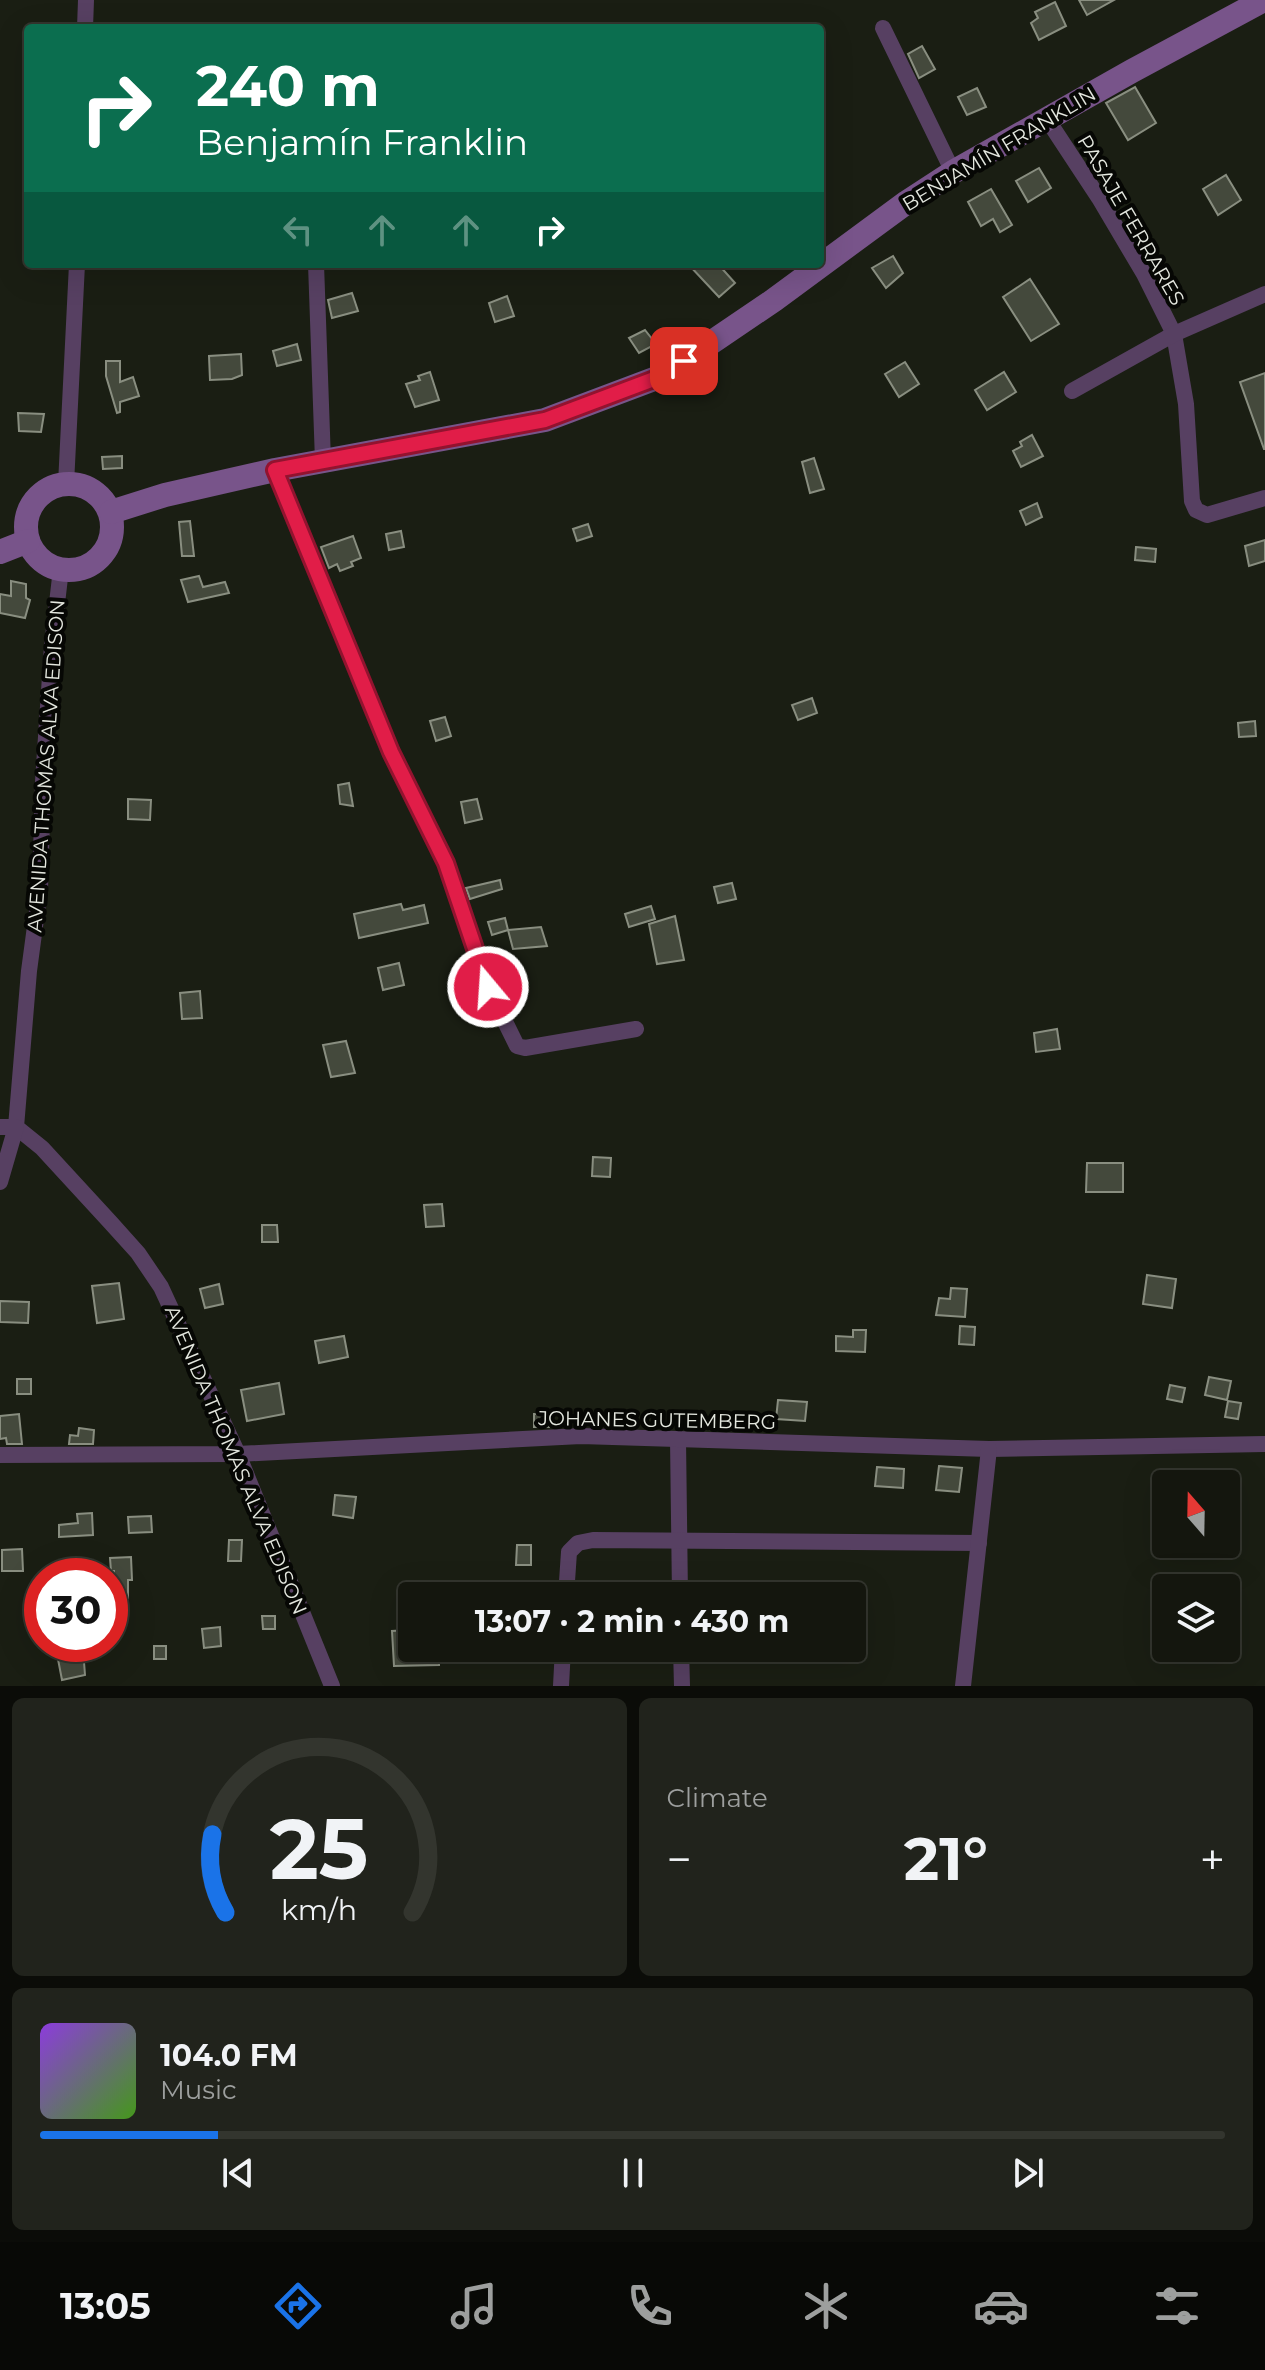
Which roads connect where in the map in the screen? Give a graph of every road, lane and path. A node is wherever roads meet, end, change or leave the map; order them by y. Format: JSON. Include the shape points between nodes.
{"nodes":[{"id":1,"x":86,"y":0,"type":"edge"},
{"id":2,"x":1264,"y":0,"type":"edge"},
{"id":3,"x":85,"y":24,"type":"edge"},
{"id":4,"x":883,"y":28,"type":"dead end"},
{"id":5,"x":1047,"y":119,"type":"junction"},
{"id":6,"x":953,"y":172,"type":"junction"},
{"id":7,"x":824,"y":263,"type":"edge"},
{"id":8,"x":77,"y":268,"type":"edge"},
{"id":9,"x":316,"y":268,"type":"edge"},
{"id":10,"x":817,"y":268,"type":"edge"},
{"id":11,"x":1265,"y":294,"type":"edge"},
{"id":12,"x":1174,"y":334,"type":"junction"},
{"id":13,"x":1072,"y":391,"type":"dead end"},
{"id":14,"x":323,"y":461,"type":"junction"},
{"id":15,"x":275,"y":470,"type":"junction"},
{"id":16,"x":66,"y":484,"type":"junction"},
{"id":17,"x":1265,"y":498,"type":"edge"},
{"id":18,"x":111,"y":512,"type":"junction"},
{"id":19,"x":28,"y":541,"type":"junction"},
{"id":20,"x":0,"y":552,"type":"edge"},
{"id":21,"x":61,"y":569,"type":"junction"},
{"id":22,"x":636,"y":1029,"type":"dead end"},
{"id":23,"x":8,"y":1127,"type":"edge"},
{"id":24,"x":0,"y":1182,"type":"edge"},
{"id":25,"x":678,"y":1439,"type":"junction"},
{"id":26,"x":1265,"y":1444,"type":"edge"},
{"id":27,"x":989,"y":1449,"type":"junction"},
{"id":28,"x":238,"y":1454,"type":"junction"},
{"id":29,"x":0,"y":1455,"type":"edge"},
{"id":30,"x":679,"y":1542,"type":"junction"},
{"id":31,"x":979,"y":1543,"type":"junction"},
{"id":32,"x":567,"y":1582,"type":"edge"},
{"id":33,"x":680,"y":1582,"type":"edge"},
{"id":34,"x":562,"y":1662,"type":"edge"},
{"id":35,"x":681,"y":1662,"type":"edge"},
{"id":36,"x":332,"y":1686,"type":"edge"},
{"id":37,"x":561,"y":1686,"type":"edge"},
{"id":38,"x":682,"y":1686,"type":"edge"},
{"id":39,"x":963,"y":1686,"type":"edge"}],
"edges":[{"from":1,"to":3,"type":"street"},
{"from":2,"to":5,"type":"street","name":"BENJAMÍN FRANKLIN"},
{"from":4,"to":6,"type":"street"},
{"from":5,"to":6,"type":"street","name":"BENJAMÍN FRANKLIN"},
{"from":5,"to":12,"type":"street","name":"PASAJE FERRARES","via":[[1144,274]]},
{"from":6,"to":7,"type":"street","name":"BENJAMÍN FRANKLIN"},
{"from":8,"to":16,"type":"street"},
{"from":9,"to":14,"type":"street"},
{"from":10,"to":14,"type":"street","name":"BENJAMÍN FRANKLIN","via":[[662,376],[545,420]]},
{"from":11,"to":12,"type":"street"},
{"from":12,"to":13,"type":"street"},
{"from":12,"to":17,"type":"street","name":"PASAJE FERRARES","via":[[1196,510],[1207,515]]},
{"from":14,"to":15,"type":"street","name":"BENJAMÍN FRANKLIN"},
{"from":15,"to":18,"type":"street","name":"BENJAMÍN FRANKLIN"},
{"from":15,"to":22,"type":"street","via":[[391,752],[446,863],[488,987],[517,1046]]},
{"from":16,"to":18,"type":"street","via":[[98,494]]},
{"from":16,"to":19,"type":"street","via":[[45,491],[30,508]]},
{"from":18,"to":21,"type":"street","via":[[112,535],[102,555],[84,568]]},
{"from":19,"to":20,"type":"street"},
{"from":19,"to":21,"type":"street","via":[[41,559]]},
{"from":21,"to":23,"type":"street","name":"AVENIDA THOMAS ALVA EDISON","via":[[43,782],[40,889]]},
{"from":23,"to":24,"type":"street"},
{"from":23,"to":28,"type":"street","name":"AVENIDA THOMAS ALVA EDISON","via":[[42,1148],[138,1253],[161,1287]]},
{"from":25,"to":27,"type":"street","name":"JOHANES GUTEMBERG"},
{"from":25,"to":28,"type":"street","name":"JOHANES GUTEMBERG","via":[[581,1436]]},
{"from":25,"to":30,"type":"street"},
{"from":26,"to":27,"type":"street","name":"JOHANES GUTEMBERG"},
{"from":27,"to":31,"type":"street"},
{"from":28,"to":29,"type":"street","name":"JOHANES GUTEMBERG"},
{"from":28,"to":36,"type":"street","name":"AVENIDA THOMAS ALVA EDISON"},
{"from":30,"to":31,"type":"street"},
{"from":30,"to":32,"type":"street","via":[[578,1543],[569,1552]]},
{"from":30,"to":33,"type":"street"},
{"from":31,"to":39,"type":"street"},
{"from":34,"to":37,"type":"street"},
{"from":35,"to":38,"type":"street"}]}
